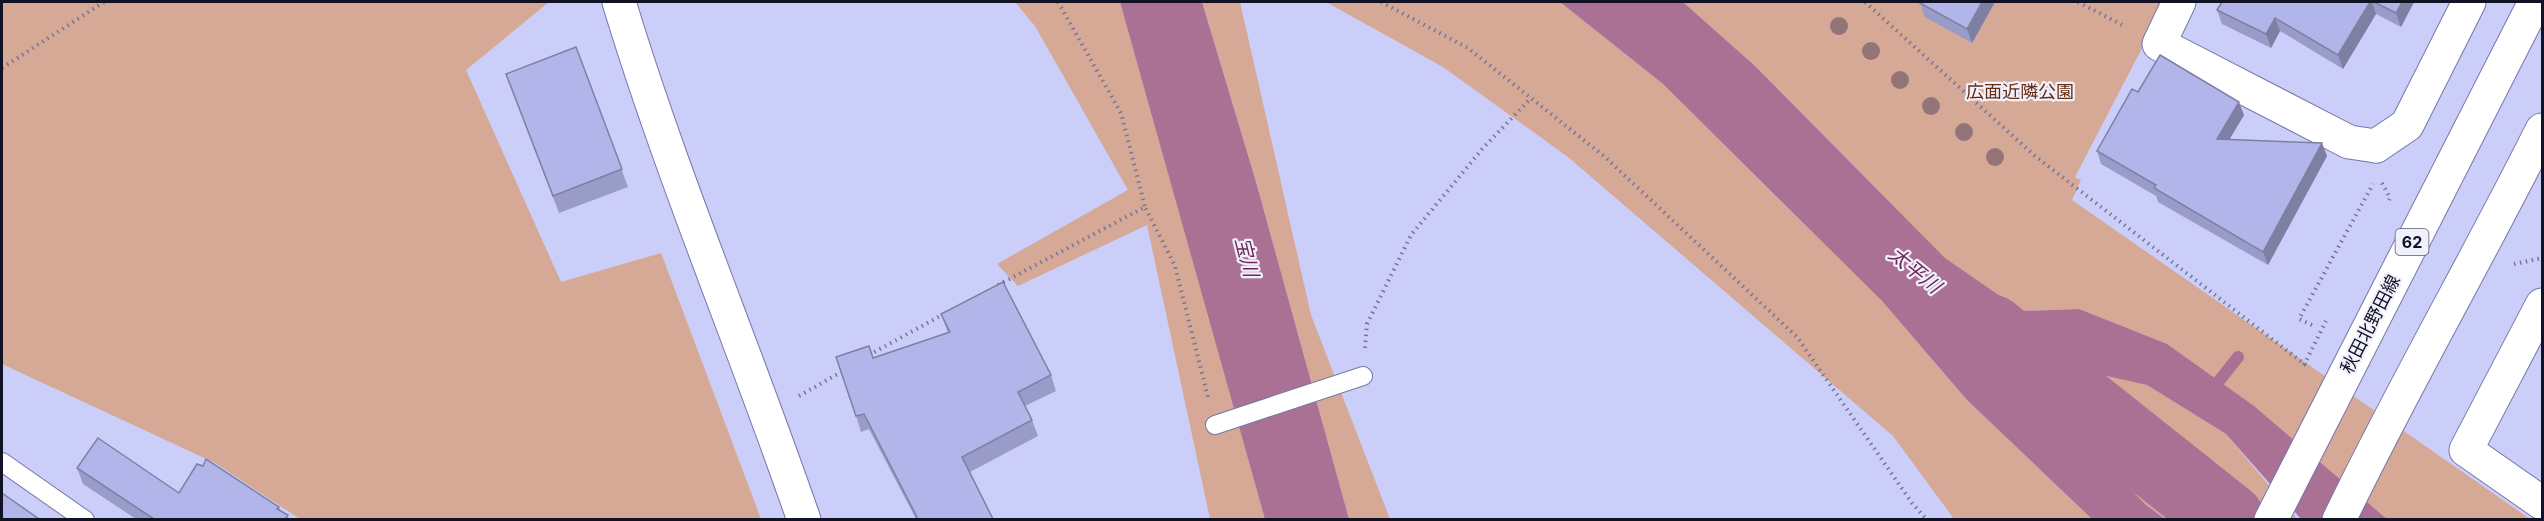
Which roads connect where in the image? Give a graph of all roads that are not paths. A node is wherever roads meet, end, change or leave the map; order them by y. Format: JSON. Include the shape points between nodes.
{"nodes":[{"id":1,"x":619,"y":2,"type":"edge"},
{"id":2,"x":2179,"y":2,"type":"edge"},
{"id":3,"x":2469,"y":2,"type":"edge"},
{"id":4,"x":2535,"y":2,"type":"edge"},
{"id":5,"x":2542,"y":130,"type":"edge"},
{"id":6,"x":2542,"y":305,"type":"edge"},
{"id":7,"x":1363,"y":376,"type":"road end"},
{"id":8,"x":1215,"y":425,"type":"road end"},
{"id":9,"x":2,"y":462,"type":"edge"},
{"id":10,"x":2542,"y":503,"type":"edge"},
{"id":11,"x":85,"y":519,"type":"edge"},
{"id":12,"x":804,"y":519,"type":"edge"},
{"id":13,"x":2271,"y":519,"type":"edge"},
{"id":14,"x":2339,"y":519,"type":"edge"}],
"edges":[{"from":1,"to":12,"type":"main road","via":[[646,93]]},
{"from":2,"to":3,"type":"main road","via":[[2159,44],[2349,142],[2377,161],[2407,125]]},
{"from":4,"to":13,"type":"main road","name":"秋田北野田線","number":"62"},
{"from":5,"to":14,"type":"main road"},
{"from":6,"to":10,"type":"main road","via":[[2466,450]]},
{"from":7,"to":8,"type":"lane"},
{"from":9,"to":11,"type":"lane"}]}
